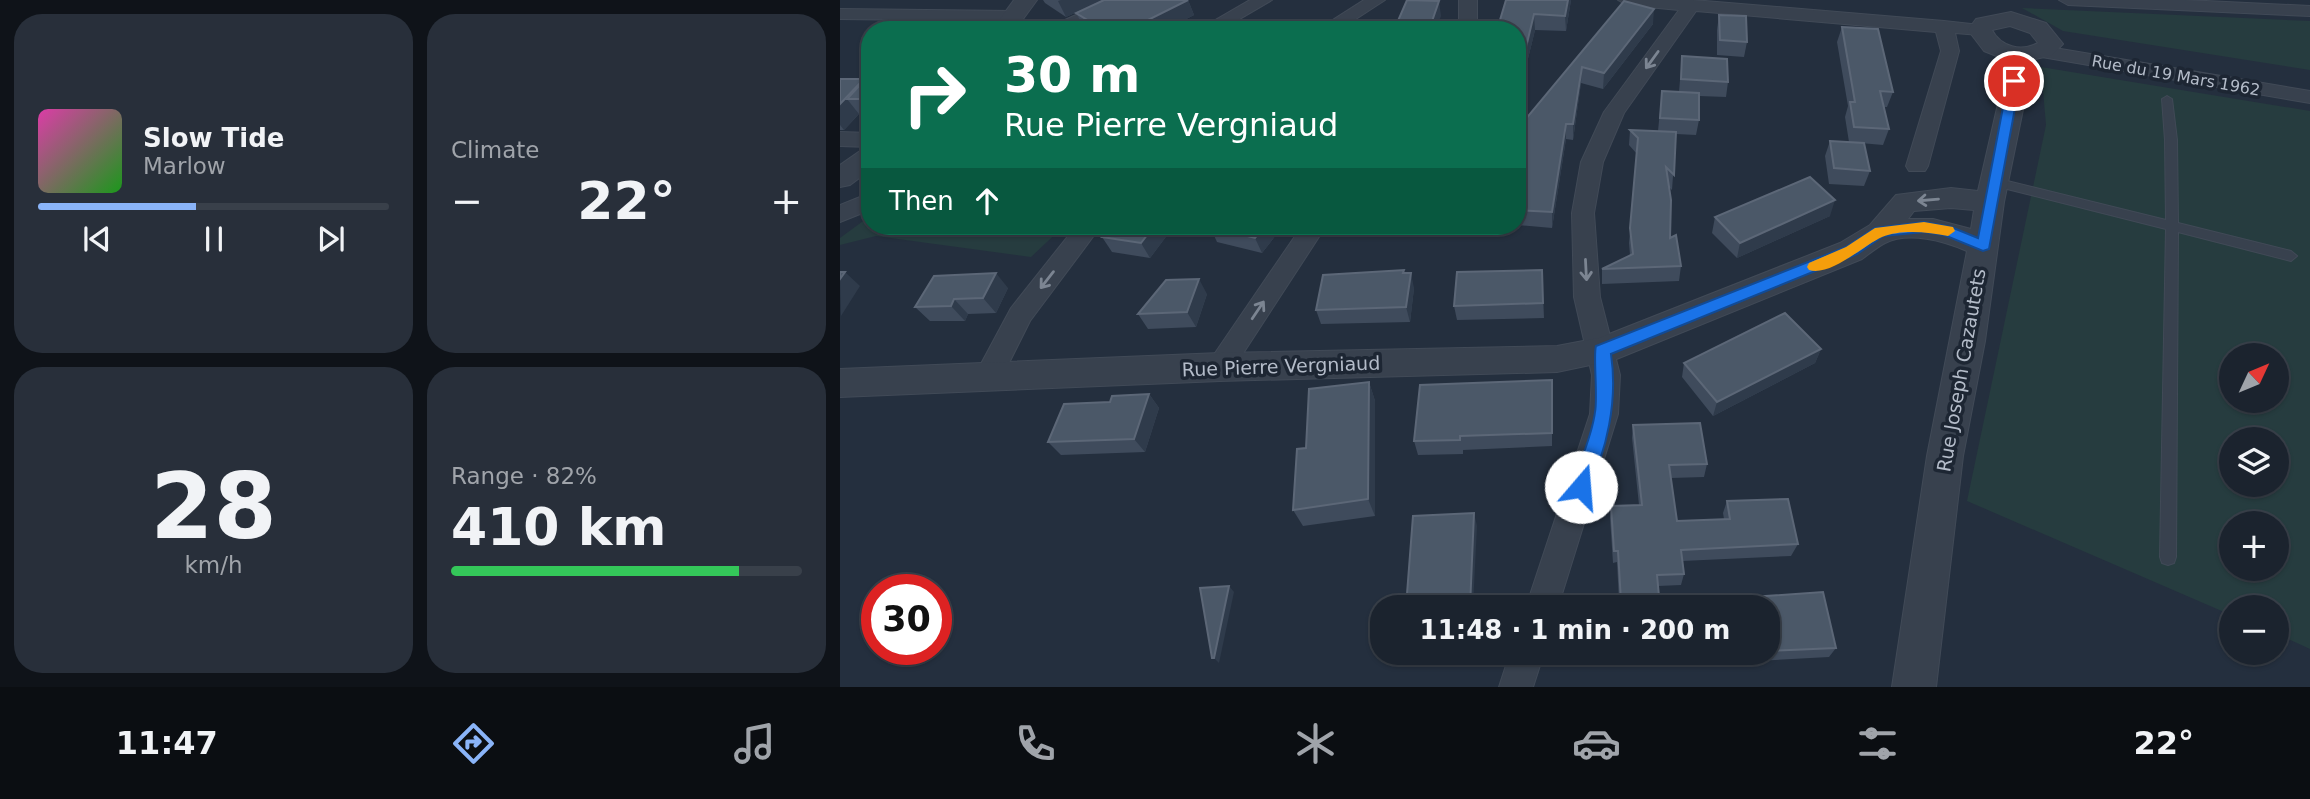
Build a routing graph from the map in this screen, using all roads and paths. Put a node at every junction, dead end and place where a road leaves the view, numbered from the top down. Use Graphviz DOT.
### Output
graph roads {
  1 [pos="1123,0"];
  2 [pos="1263,0"];
  3 [pos="1376,0"];
  4 [pos="1468,0"];
  5 [pos="1627,0"];
  6 [pos="2068,0"];
  7 [pos="2186,3"];
  8 [pos="1692,5"];
  9 [pos="2006,9"];
  10 [pos="2310,11"];
  11 [pos="840,14"];
  12 [pos="1014,15"];
  13 [pos="1077,21"];
  14 [pos="1224,21"];
  15 [pos="1341,21"];
  16 [pos="1468,21"];
  17 [pos="1944,26"];
  18 [pos="1980,30"];
  19 [pos="2035,47"];
  20 [pos="2310,79"];
  21 [pos="2310,97"];
  22 [pos="2167,99"];
  23 [pos="840,139"];
  24 [pos="861,140"];
  25 [pos="861,163"];
  26 [pos="1917,166"];
  27 [pos="840,178"];
  28 [pos="1993,192"];
  29 [pos="861,205"];
  30 [pos="840,214"];
  31 [pos="2172,225"];
  32 [pos="1880,232"];
  33 [pos="1082,235"];
  34 [pos="1308,235"];
  35 [pos="1983,246"];
  36 [pos="2291,256"];
  37 [pos="1602,351"];
  38 [pos="1220,367"];
  39 [pos="989,375"];
  40 [pos="840,383"];
  41 [pos="2168,557"];
  42 [pos="1546,595"];
  43 [pos="1523,665"];
  44 [pos="1516,687"];
  45 [pos="1914,687"];
  1 -- 13 [label="street"];
  2 -- 14 [label="street"];
  3 -- 15 [label="street"];
  4 -- 16 [label="street"];
  5 -- 8 [label="street"];
  6 -- 7 [label="street"];
  7 -- 10 [label="street"];
  8 -- 17 [label="street"];
  8 -- 37 [label="street, one-way"];
  9 -- 18 [label="street"];
  9 -- 19 [label="street"];
  11 -- 12 [label="street"];
  17 -- 18 [label="street"];
  17 -- 26 [label="street"];
  18 -- 19 [label="street"];
  19 -- 20 [label="street"];
  19 -- 21 [label="street, Rue du 19 Mars 1962"];
  19 -- 28 [label="street, Rue Joseph Cazautets"];
  22 -- 31 [label="lane"];
  23 -- 24 [label="street"];
  25 -- 27 [label="street"];
  28 -- 31 [label="lane"];
  28 -- 32 [label="street, one-way"];
  28 -- 35 [label="street, Rue Joseph Cazautets"];
  29 -- 30 [label="street"];
  31 -- 36 [label="lane"];
  31 -- 41 [label="lane"];
  32 -- 35 [label="street"];
  32 -- 37 [label="street, Rue Pierre Vergniaud"];
  33 -- 39 [label="street, one-way"];
  38 -- 34 [label="street, one-way"];
  35 -- 45 [label="street, Rue Joseph Cazautets"];
  37 -- 38 [label="street, Rue Pierre Vergniaud"];
  37 -- 42 [label="street"];
  38 -- 39 [label="street, Rue Pierre Vergniaud"];
  39 -- 40 [label="street, Rue Pierre Vergniaud"];
  43 -- 44 [label="street"];
}
